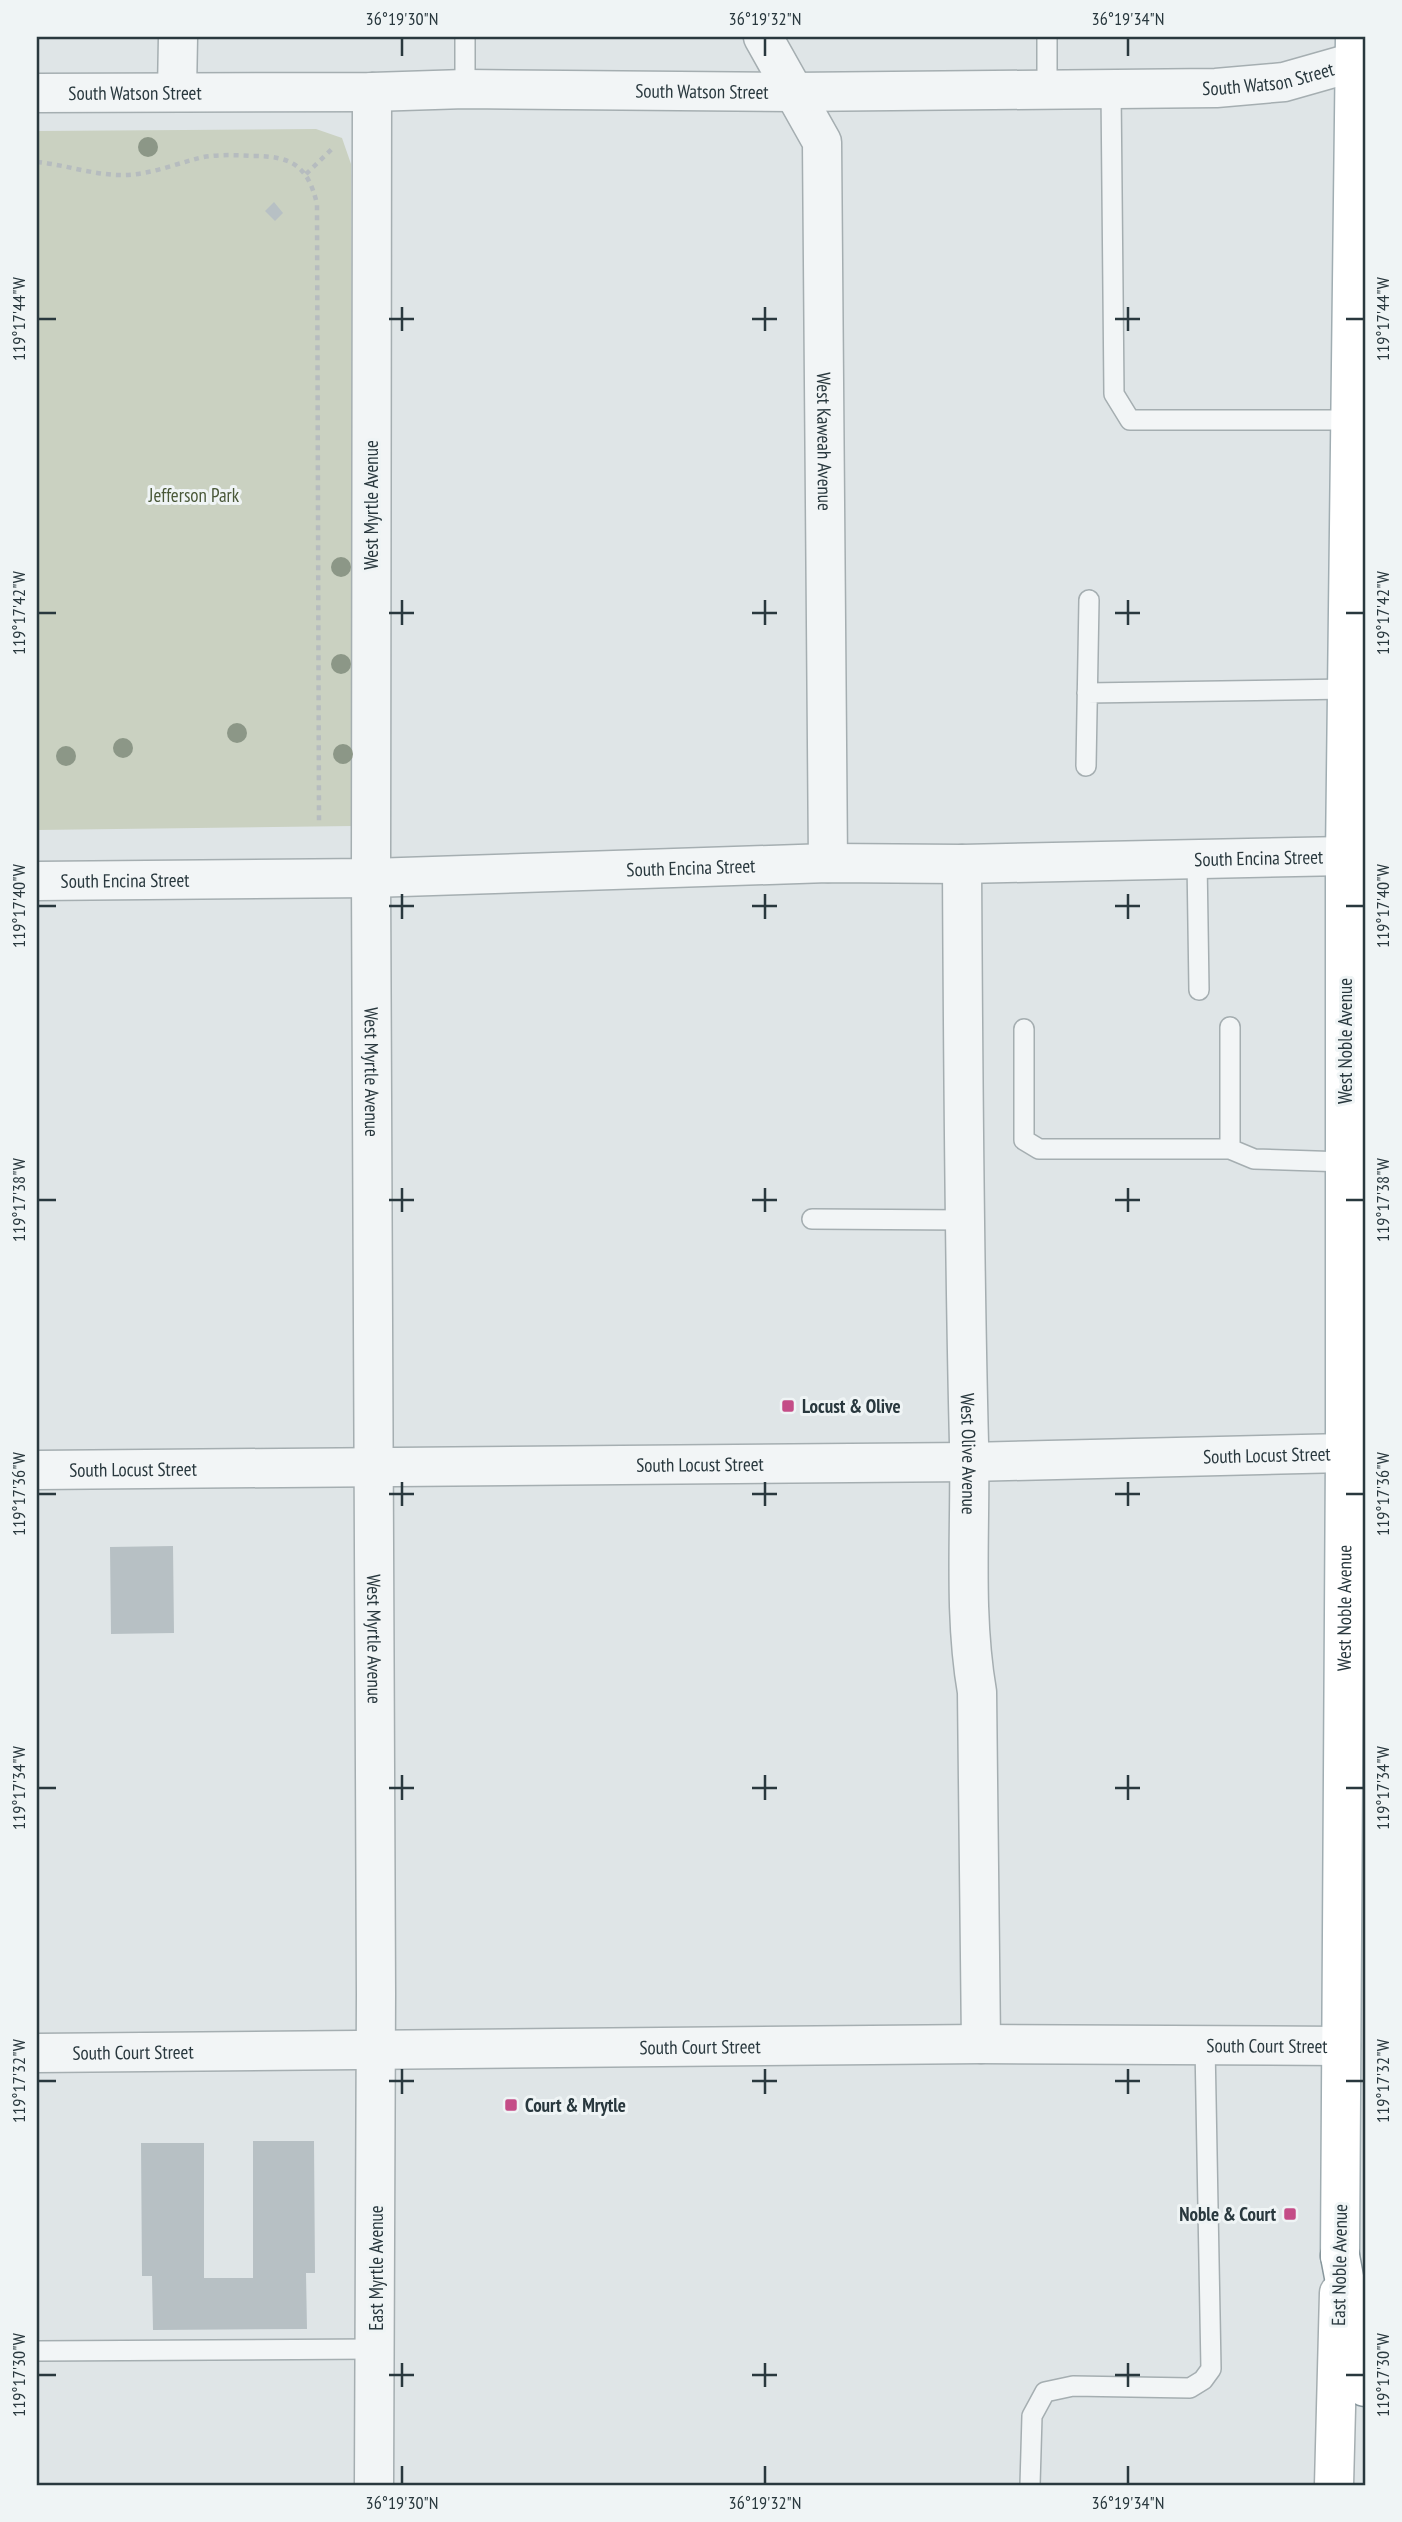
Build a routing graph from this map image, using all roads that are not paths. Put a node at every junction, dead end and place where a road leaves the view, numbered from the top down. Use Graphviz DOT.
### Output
graph roads {
  1 [pos="178,37"];
  2 [pos="466,37"];
  3 [pos="763,37"];
  4 [pos="1046,37"];
  5 [pos="1358,53"];
  6 [pos="465,89"];
  7 [pos="1046,89"];
  8 [pos="1111,89"];
  9 [pos="177,92"];
  10 [pos="372,92"];
  11 [pos="793,92"];
  12 [pos="37,93"];
  13 [pos="1359,217"];
  14 [pos="1350,420"];
  15 [pos="1089,600"];
  16 [pos="1347,689"];
  17 [pos="1087,693"];
  18 [pos="1086,766"];
  19 [pos="1345,856"];
  20 [pos="1197,860"];
  21 [pos="828,863"];
  22 [pos="962,864"];
  23 [pos="371,878"];
  24 [pos="37,881"];
  25 [pos="1199,990"];
  26 [pos="1230,1027"];
  27 [pos="1024,1029"];
  28 [pos="1230,1149"];
  29 [pos="1345,1162"];
  30 [pos="812,1219"];
  31 [pos="964,1220"];
  32 [pos="1355,1317"];
  33 [pos="1355,1453"];
  34 [pos="970,1462"];
  35 [pos="373,1467"];
  36 [pos="37,1470"];
  37 [pos="981,2043"];
  38 [pos="1205,2045"];
  39 [pos="1353,2046"];
  40 [pos="376,2051"];
  41 [pos="37,2053"];
  42 [pos="1340,2256"];
  43 [pos="376,2349"];
  44 [pos="37,2351"];
  45 [pos="1365,2387"];
  46 [pos="374,2485"];
  47 [pos="1030,2485"];
  48 [pos="1334,2485"];
  1 -- 9 [label="street"];
  2 -- 6 [label="lane"];
  3 -- 11 [label="street, West Kaweah Avenue"];
  4 -- 7 [label="lane"];
  5 -- 8 [label="street, South Watson Street"];
  5 -- 13 [label="main road, West Noble Avenue"];
  6 -- 10 [label="street, South Watson Street"];
  6 -- 11 [label="street, South Watson Street"];
  7 -- 8 [label="street, South Watson Street"];
  7 -- 11 [label="street, South Watson Street"];
  8 -- 14 [label="lane"];
  9 -- 10 [label="street, South Watson Street"];
  9 -- 12 [label="street, South Watson Street"];
  10 -- 23 [label="street, West Myrtle Avenue"];
  11 -- 21 [label="street, West Kaweah Avenue"];
  13 -- 14 [label="main road, West Noble Avenue"];
  14 -- 16 [label="main road, West Noble Avenue"];
  15 -- 17 [label="lane"];
  16 -- 17 [label="lane"];
  16 -- 19 [label="main road, West Noble Avenue"];
  17 -- 18 [label="lane"];
  19 -- 20 [label="street, South Encina Street"];
  19 -- 29 [label="main road, West Noble Avenue"];
  20 -- 22 [label="street, South Encina Street"];
  20 -- 25 [label="lane"];
  21 -- 22 [label="street, South Encina Street"];
  21 -- 23 [label="street, South Encina Street"];
  22 -- 31 [label="street, West Olive Avenue"];
  23 -- 24 [label="street, South Encina Street"];
  23 -- 35 [label="street, West Myrtle Avenue"];
  26 -- 28 [label="lane"];
  27 -- 28 [label="lane"];
  28 -- 29 [label="lane"];
  29 -- 32 [label="main road, West Noble Avenue"];
  30 -- 31 [label="lane"];
  31 -- 34 [label="street, West Olive Avenue"];
  32 -- 33 [label="main road, West Noble Avenue"];
  33 -- 34 [label="street, South Locust Street"];
  33 -- 39 [label="main road, West Noble Avenue"];
  34 -- 35 [label="street, South Locust Street"];
  34 -- 37 [label="street, West Olive Avenue"];
  35 -- 36 [label="street, South Locust Street"];
  35 -- 40 [label="street, West Myrtle Avenue"];
  37 -- 38 [label="street, South Court Street"];
  37 -- 40 [label="street, South Court Street"];
  38 -- 39 [label="street, South Court Street"];
  38 -- 47 [label="lane"];
  39 -- 42 [label="main road, East Noble Avenue"];
  40 -- 41 [label="street, South Court Street"];
  40 -- 43 [label="street, East Myrtle Avenue"];
  42 -- 45 [label="main road"];
  42 -- 48 [label="main road, East Noble Avenue"];
  43 -- 44 [label="lane"];
  43 -- 46 [label="street, East Myrtle Avenue"];
}
